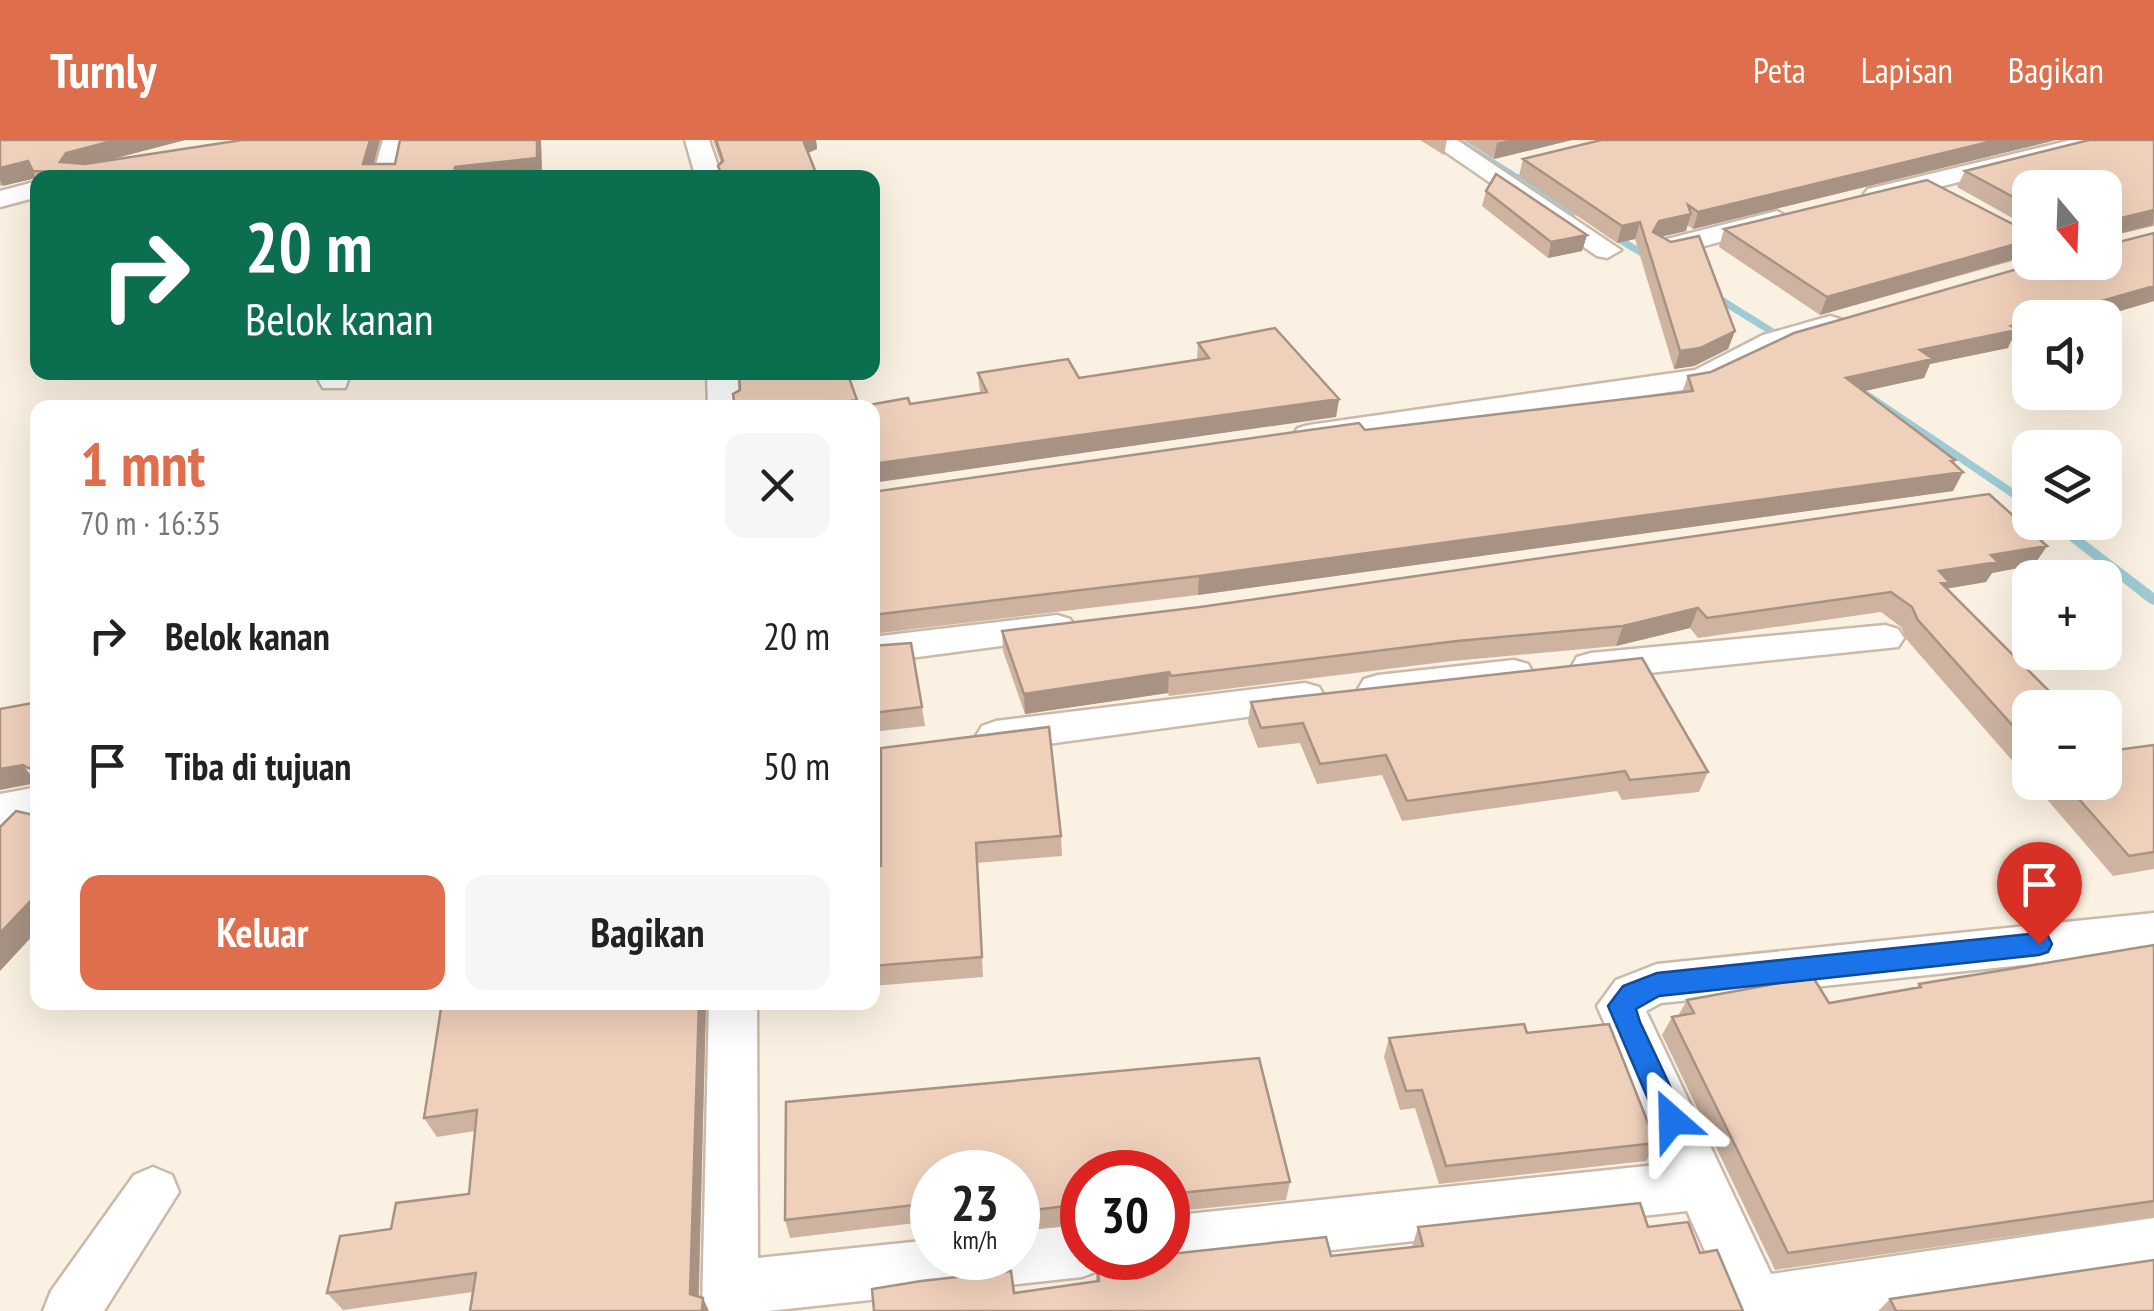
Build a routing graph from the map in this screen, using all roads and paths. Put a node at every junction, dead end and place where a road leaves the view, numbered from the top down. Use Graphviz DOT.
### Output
graph roads {
  1 [pos="395,140"];
  2 [pos="697,140"];
  3 [pos="1440,140"];
  4 [pos="2102,140"];
  5 [pos="388,170"];
  6 [pos="706,170"];
  7 [pos="1922,183"];
  8 [pos="30,192"];
  9 [pos="0,199"];
  10 [pos="1953,200"];
  11 [pos="1848,202"];
  12 [pos="1812,211"];
  13 [pos="1665,248"];
  14 [pos="1607,250"];
  15 [pos="1849,319"];
  16 [pos="1280,439"];
  17 [pos="1083,625"];
  18 [pos="1885,638"];
  19 [pos="880,649"];
  20 [pos="969,739"];
  21 [pos="2154,932"];
  22 [pos="733,1010"];
  23 [pos="1702,1185"];
  24 [pos="154,1192"];
  25 [pos="1190,1240"];
  26 [pos="2154,1244"];
  27 [pos="1060,1254"];
  28 [pos="730,1300"];
  29 [pos="1758,1307"];
  30 [pos="71,1311"];
  1 -- 5 [label="street"];
  2 -- 6 [label="street"];
  3 -- 14 [label="street"];
  4 -- 7 [label="street"];
  7 -- 10 [label="street"];
  7 -- 11 [label="street"];
  8 -- 9 [label="street"];
  12 -- 13 [label="street"];
  15 -- 16 [label="street"];
  17 -- 19 [label="street"];
  18 -- 20 [label="street"];
  21 -- 23 [label="street"];
  22 -- 28 [label="street"];
  23 -- 25 [label="street"];
  23 -- 29 [label="street"];
  24 -- 30 [label="street"];
  26 -- 29 [label="street"];
  27 -- 28 [label="street"];
}
